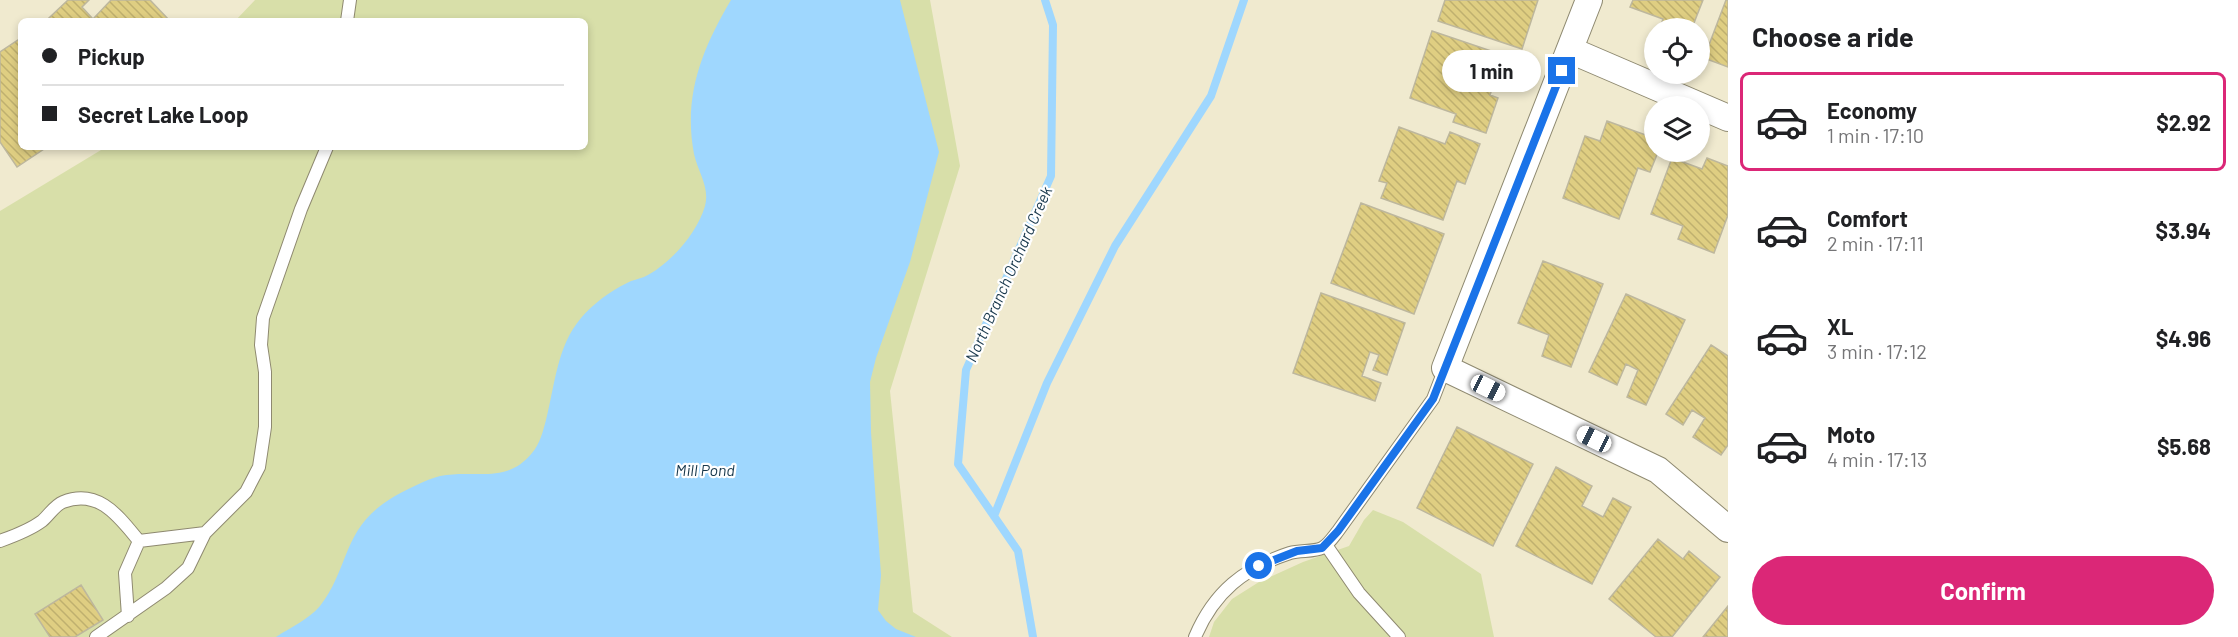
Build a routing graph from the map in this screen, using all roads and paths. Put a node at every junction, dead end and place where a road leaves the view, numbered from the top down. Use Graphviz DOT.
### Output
graph roads {
  1 [pos="350,0"];
  2 [pos="1588,0"];
  3 [pos="347,18"];
  4 [pos="1570,50"];
  5 [pos="1728,118"];
  6 [pos="326,150"];
  7 [pos="1445,368"];
  8 [pos="1728,529"];
  9 [pos="206,533"];
  10 [pos="0,541"];
  11 [pos="139,541"];
  12 [pos="1326,545"];
  13 [pos="128,616"];
  14 [pos="96,637"];
  15 [pos="1195,637"];
  16 [pos="1399,637"];
  1 -- 3 [label="lane"];
  2 -- 4 [label="street"];
  4 -- 5 [label="street"];
  4 -- 7 [label="street"];
  6 -- 9 [label="lane"];
  7 -- 8 [label="street"];
  7 -- 12 [label="lane"];
  9 -- 11 [label="lane"];
  9 -- 13 [label="lane"];
  10 -- 11 [label="lane"];
  11 -- 13 [label="lane"];
  12 -- 15 [label="lane"];
  12 -- 16 [label="lane"];
  13 -- 14 [label="lane"];
}
